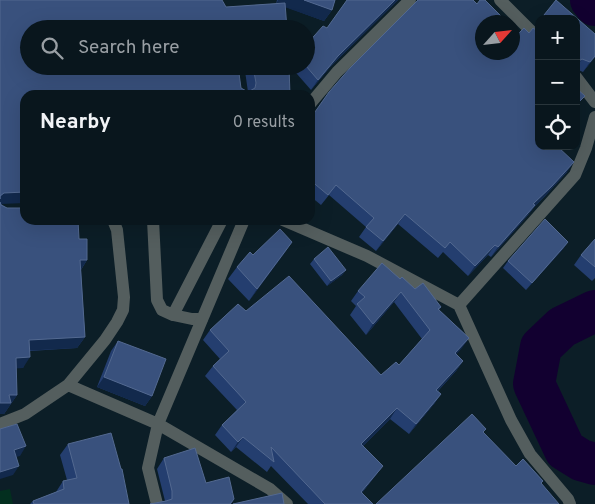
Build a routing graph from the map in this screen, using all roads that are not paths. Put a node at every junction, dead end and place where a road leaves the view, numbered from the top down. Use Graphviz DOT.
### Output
graph roads {
  1 [pos="410,0"];
  2 [pos="500,0"];
  3 [pos="535,35"];
  4 [pos="580,82"];
  5 [pos="315,98"];
  6 [pos="595,102"];
  7 [pos="595,117"];
  8 [pos="114,225"];
  9 [pos="153,225"];
  10 [pos="219,225"];
  11 [pos="242,225"];
  12 [pos="295,225"];
  13 [pos="459,305"];
  14 [pos="173,315"];
  15 [pos="202,319"];
  16 [pos="68,385"];
  17 [pos="0,424"];
  18 [pos="158,424"];
  19 [pos="157,504"];
  20 [pos="288,504"];
  21 [pos="570,504"];
  1 -- 5 [label="street"];
  2 -- 3 [label="street"];
  4 -- 6 [label="street"];
  7 -- 13 [label="street"];
  8 -- 16 [label="street"];
  9 -- 14 [label="street"];
  10 -- 14 [label="street"];
  11 -- 15 [label="street"];
  12 -- 13 [label="street"];
  13 -- 21 [label="street"];
  14 -- 15 [label="street"];
  15 -- 18 [label="street"];
  16 -- 17 [label="street"];
  16 -- 18 [label="street"];
  18 -- 19 [label="street"];
  18 -- 20 [label="street"];
}
